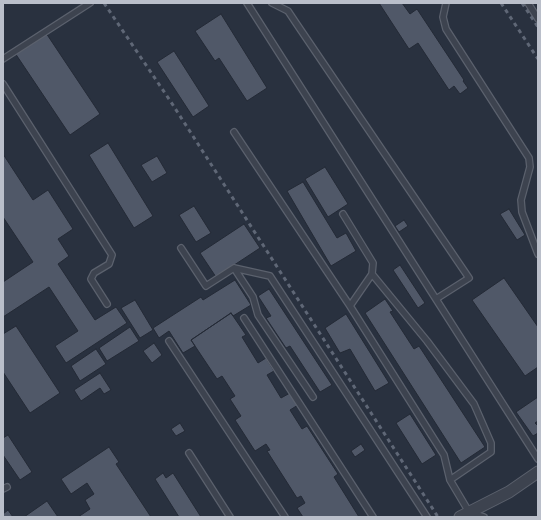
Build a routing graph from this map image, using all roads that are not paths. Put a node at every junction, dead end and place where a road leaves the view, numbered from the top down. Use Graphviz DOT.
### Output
graph roads {
  1 [pos="90,3"];
  2 [pos="247,3"];
  3 [pos="272,3"];
  4 [pos="446,3"];
  5 [pos="528,3"];
  6 [pos="538,19"];
  7 [pos="3,59"];
  8 [pos="3,84"];
  9 [pos="234,132"];
  10 [pos="343,214"];
  11 [pos="181,248"];
  12 [pos="538,254"];
  13 [pos="234,268"];
  14 [pos="372,274"];
  15 [pos="436,299"];
  16 [pos="106,304"];
  17 [pos="350,306"];
  18 [pos="244,318"];
  19 [pos="169,341"];
  20 [pos="313,397"];
  21 [pos="189,453"];
  22 [pos="538,459"];
  23 [pos="538,472"];
  24 [pos="450,480"];
  25 [pos="465,515"];
  26 [pos="230,517"];
  27 [pos="285,517"];
  28 [pos="374,517"];
  29 [pos="427,517"];
  30 [pos="484,517"];
  1 -- 7 [label="lane"];
  2 -- 15 [label="lane"];
  3 -- 15 [label="lane"];
  4 -- 12 [label="lane"];
  5 -- 6 [label="lane"];
  8 -- 16 [label="lane"];
  9 -- 17 [label="lane"];
  10 -- 14 [label="lane"];
  11 -- 13 [label="lane"];
  13 -- 20 [label="lane"];
  13 -- 29 [label="lane"];
  14 -- 17 [label="lane"];
  14 -- 24 [label="lane"];
  15 -- 22 [label="lane"];
  17 -- 24 [label="lane"];
  18 -- 28 [label="lane"];
  19 -- 27 [label="lane"];
  21 -- 26 [label="lane"];
  23 -- 25 [label="street"];
  24 -- 25 [label="lane"];
  25 -- 30 [label="lane"];
}
